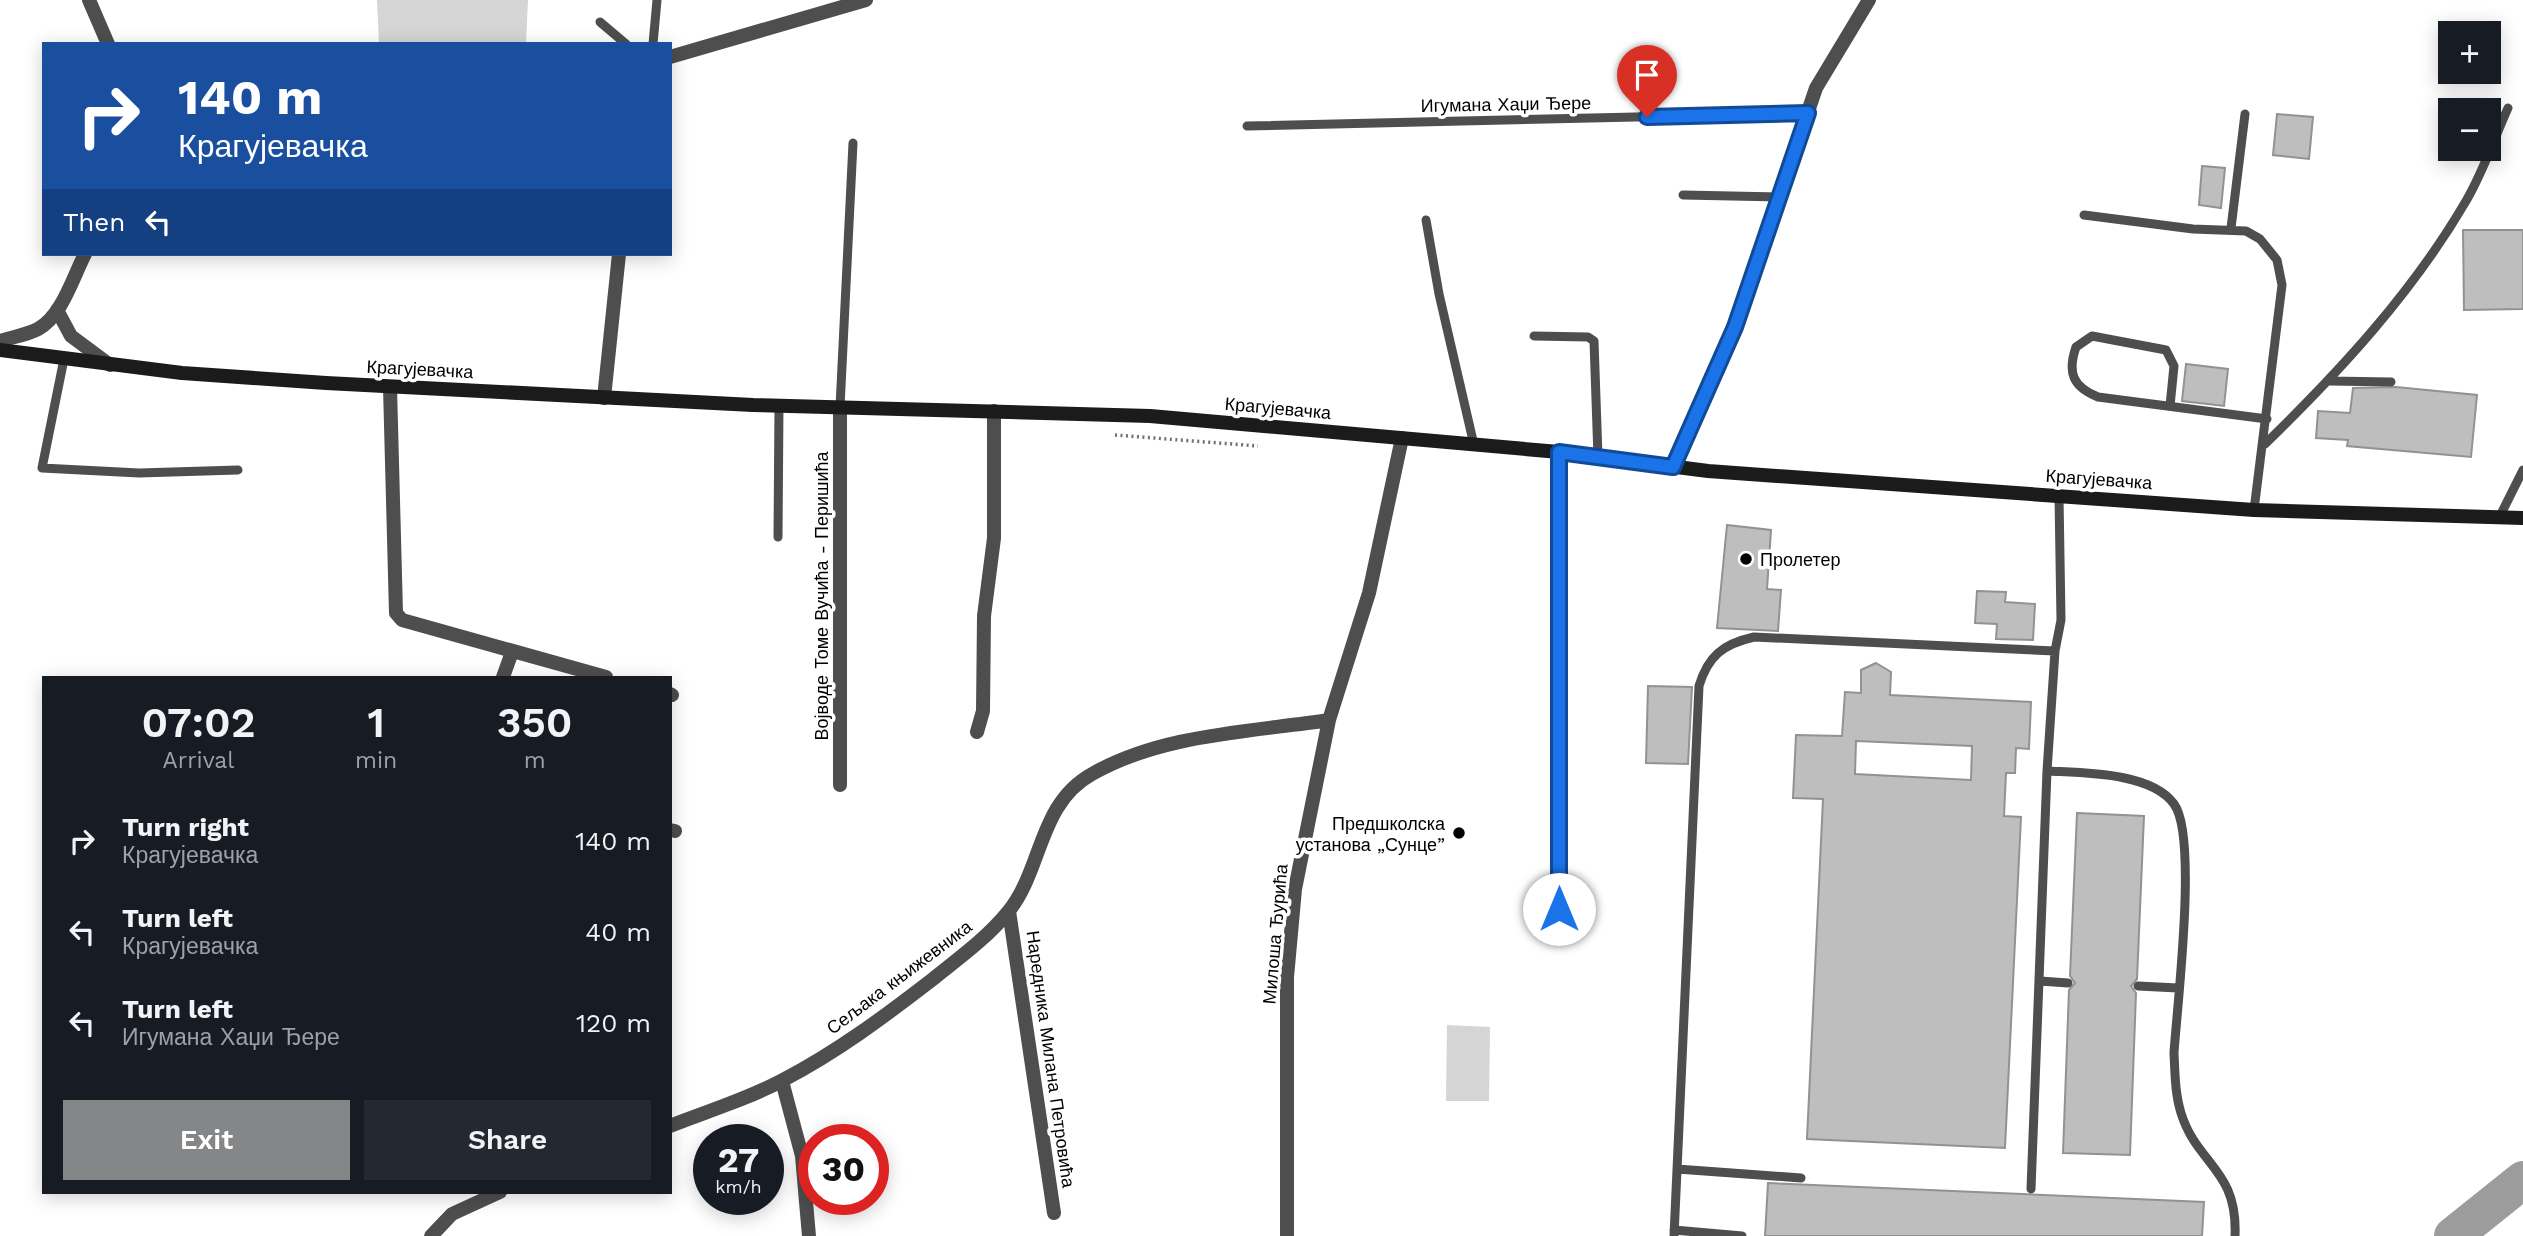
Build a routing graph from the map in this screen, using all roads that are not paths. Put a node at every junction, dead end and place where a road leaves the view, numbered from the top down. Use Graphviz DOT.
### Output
graph roads {
  1 [pos="89,0"];
  2 [pos="657,0"];
  3 [pos="866,0"];
  4 [pos="1869,0"];
  5 [pos="600,22"];
  6 [pos="107,42"];
  7 [pos="624,42"];
  8 [pos="653,42"];
  9 [pos="672,56"];
  10 [pos="2508,108"];
  11 [pos="1808,113"];
  12 [pos="2245,114"];
  13 [pos="1247,126"];
  14 [pos="853,143"];
  15 [pos="1683,195"];
  16 [pos="1780,197"];
  17 [pos="2084,215"];
  18 [pos="1426,220"];
  19 [pos="2231,228"];
  20 [pos="84,256"];
  21 [pos="619,256"];
  22 [pos="57,310"];
  23 [pos="1534,336"];
  24 [pos="0,341"];
  25 [pos="0,350"];
  26 [pos="64,359"];
  27 [pos="111,366"];
  28 [pos="2330,381"];
  29 [pos="2390,382"];
  30 [pos="390,387"];
  31 [pos="604,398"];
  32 [pos="779,405"];
  33 [pos="2170,406"];
  34 [pos="840,407"];
  35 [pos="994,411"];
  36 [pos="2267,419"];
  37 [pos="1402,438"];
  38 [pos="2264,444"];
  39 [pos="1474,445"];
  40 [pos="1559,452"];
  41 [pos="1598,457"];
  42 [pos="1673,467"];
  43 [pos="238,470"];
  44 [pos="2523,470"];
  45 [pos="2059,496"];
  46 [pos="2254,510"];
  47 [pos="2499,518"];
  48 [pos="2523,518"];
  49 [pos="778,537"];
  50 [pos="2055,651"];
  51 [pos="512,652"];
  52 [pos="503,676"];
  53 [pos="602,676"];
  54 [pos="1329,720"];
  55 [pos="977,732"];
  56 [pos="2047,771"];
  57 [pos="840,785"];
  58 [pos="1559,909"];
  59 [pos="1009,911"];
  60 [pos="2040,981"];
  61 [pos="2068,983"];
  62 [pos="2138,986"];
  63 [pos="2178,988"];
  64 [pos="782,1081"];
  65 [pos="672,1125"];
  66 [pos="1677,1169"];
  67 [pos="1801,1178"];
  68 [pos="2031,1189"];
  69 [pos="496,1194"];
  70 [pos="1054,1213"];
  71 [pos="1674,1233"];
  72 [pos="432,1236"];
  73 [pos="809,1236"];
  74 [pos="1287,1236"];
  75 [pos="1742,1236"];
  76 [pos="2235,1236"];
  1 -- 6 [label="street"];
  2 -- 8 [label="lane"];
  3 -- 9 [label="street"];
  4 -- 11 [label="street"];
  5 -- 7 [label="lane"];
  10 -- 28 [label="lane"];
  11 -- 13 [label="lane, Игумана Хаџи Ђере"];
  11 -- 16 [label="street"];
  12 -- 19 [label="lane"];
  14 -- 34 [label="lane"];
  15 -- 16 [label="lane"];
  16 -- 42 [label="street"];
  17 -- 19 [label="lane"];
  18 -- 39 [label="lane"];
  19 -- 36 [label="lane"];
  20 -- 22 [label="street"];
  21 -- 31 [label="street"];
  22 -- 24 [label="street"];
  22 -- 27 [label="street"];
  23 -- 41 [label="lane"];
  25 -- 26 [label="main road, Крагујевачка"];
  26 -- 27 [label="main road, Крагујевачка"];
  26 -- 43 [label="lane"];
  27 -- 30 [label="main road, Крагујевачка"];
  28 -- 29 [label="lane"];
  28 -- 38 [label="lane"];
  30 -- 31 [label="main road, Крагујевачка"];
  30 -- 51 [label="street"];
  31 -- 32 [label="main road, Крагујевачка"];
  32 -- 34 [label="main road, Крагујевачка"];
  32 -- 49 [label="lane"];
  33 -- 33 [label="lane"];
  33 -- 36 [label="lane"];
  34 -- 35 [label="main road, Крагујевачка"];
  34 -- 57 [label="street, Војводе Томе Вучића - Перишића"];
  35 -- 37 [label="main road, Крагујевачка"];
  35 -- 55 [label="street"];
  36 -- 38 [label="lane"];
  37 -- 39 [label="main road, Крагујевачка"];
  37 -- 54 [label="street, Милоша Ђурића"];
  38 -- 46 [label="lane"];
  39 -- 40 [label="main road, Крагујевачка"];
  40 -- 41 [label="main road, Крагујевачка"];
  40 -- 58 [label="street"];
  41 -- 42 [label="main road, Крагујевачка"];
  42 -- 45 [label="main road, Крагујевачка"];
  44 -- 47 [label="lane"];
  45 -- 46 [label="main road, Крагујевачка"];
  45 -- 50 [label="lane"];
  46 -- 47 [label="main road, Крагујевачка"];
  47 -- 48 [label="main road, Крагујевачка"];
  50 -- 56 [label="lane"];
  50 -- 66 [label="lane"];
  51 -- 52 [label="street"];
  51 -- 53 [label="street"];
  54 -- 59 [label="street, Сељака књижевника"];
  54 -- 74 [label="street, Милоша Ђурића"];
  56 -- 60 [label="lane"];
  56 -- 63 [label="lane"];
  59 -- 64 [label="street, Сељака књижевника"];
  59 -- 70 [label="street, Наредника Милана Петровића"];
  60 -- 61 [label="lane"];
  60 -- 68 [label="lane"];
  62 -- 63 [label="lane"];
  63 -- 76 [label="lane"];
  64 -- 65 [label="street, Сељака књижевника"];
  64 -- 73 [label="street"];
  66 -- 67 [label="lane"];
  66 -- 71 [label="lane"];
  69 -- 72 [label="street"];
  71 -- 75 [label="lane"];
}
